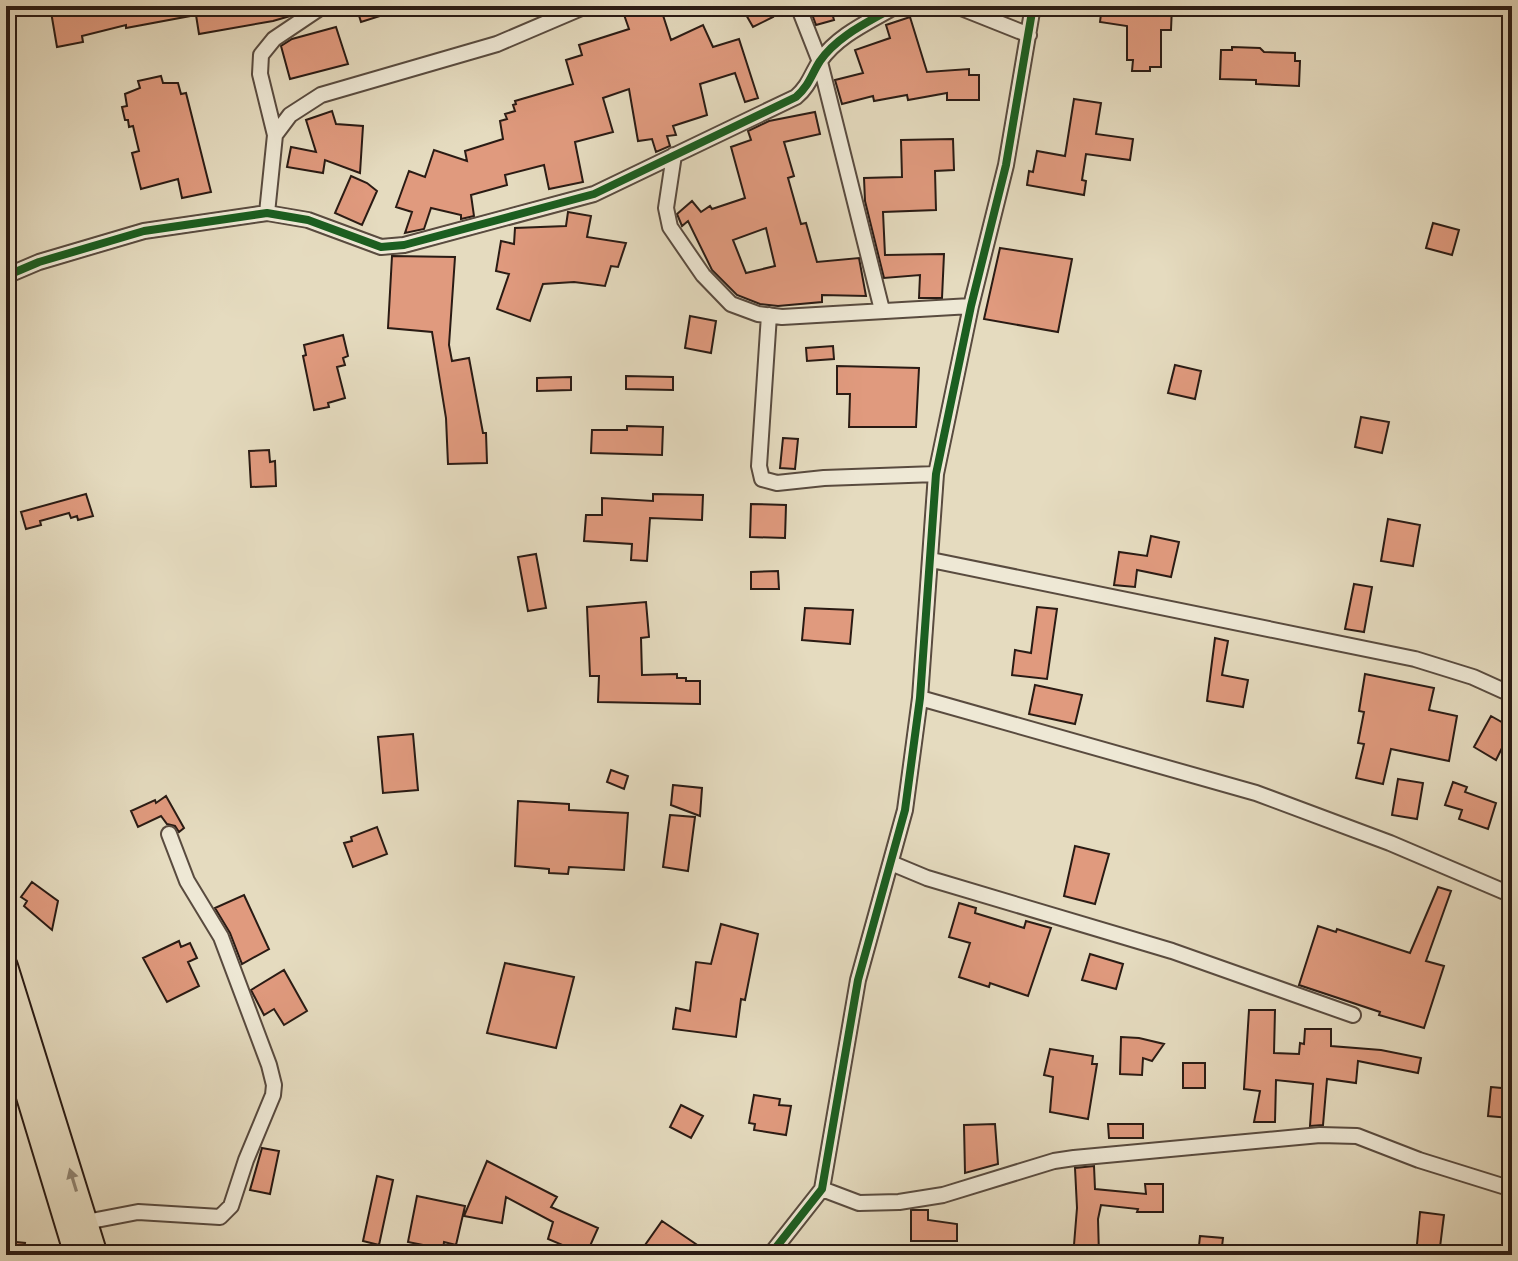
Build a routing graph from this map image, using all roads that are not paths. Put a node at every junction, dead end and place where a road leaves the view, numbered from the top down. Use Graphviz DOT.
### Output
graph roads {
  1 [pos="323,6"];
  2 [pos="586,6"];
  3 [pos="798,6"];
  4 [pos="896,6"];
  5 [pos="956,6"];
  6 [pos="1033,6"];
  7 [pos="1029,35"];
  8 [pos="820,62"];
  9 [pos="275,135"];
  10 [pos="674,155"];
  11 [pos="267,213"];
  12 [pos="6,276"];
  13 [pos="971,306"];
  14 [pos="882,310"];
  15 [pos="769,315"];
  16 [pos="936,474"];
  17 [pos="931,560"];
  18 [pos="1504,691"];
  19 [pos="920,698"];
  20 [pos="169,834"];
  21 [pos="891,863"];
  22 [pos="1512,895"];
  23 [pos="6,966"];
  24 [pos="1353,1015"];
  25 [pos="6,1024"];
  26 [pos="822,1189"];
  27 [pos="1512,1189"];
  28 [pos="86,1222"];
  29 [pos="76,1255"];
  30 [pos="96,1255"];
  31 [pos="770,1255"];
  1 -- 9 [label="street"];
  2 -- 9 [label="street"];
  3 -- 8 [label="street"];
  4 -- 8 [label="street"];
  5 -- 7 [label="street"];
  6 -- 7 [label="street"];
  7 -- 13 [label="street"];
  8 -- 10 [label="street"];
  8 -- 14 [label="street"];
  9 -- 11 [label="street"];
  10 -- 11 [label="street"];
  10 -- 15 [label="street"];
  11 -- 12 [label="street"];
  13 -- 14 [label="street"];
  13 -- 16 [label="street"];
  14 -- 15 [label="street"];
  15 -- 16 [label="street"];
  16 -- 17 [label="street"];
  17 -- 18 [label="street"];
  17 -- 19 [label="street"];
  19 -- 21 [label="street"];
  19 -- 22 [label="street"];
  20 -- 28 [label="street"];
  21 -- 24 [label="street"];
  21 -- 26 [label="street"];
  28 -- 23 [label="main road, one-way"];
  25 -- 29 [label="main road"];
  26 -- 27 [label="street"];
  26 -- 31 [label="street"];
  28 -- 30 [label="main road"];
}
